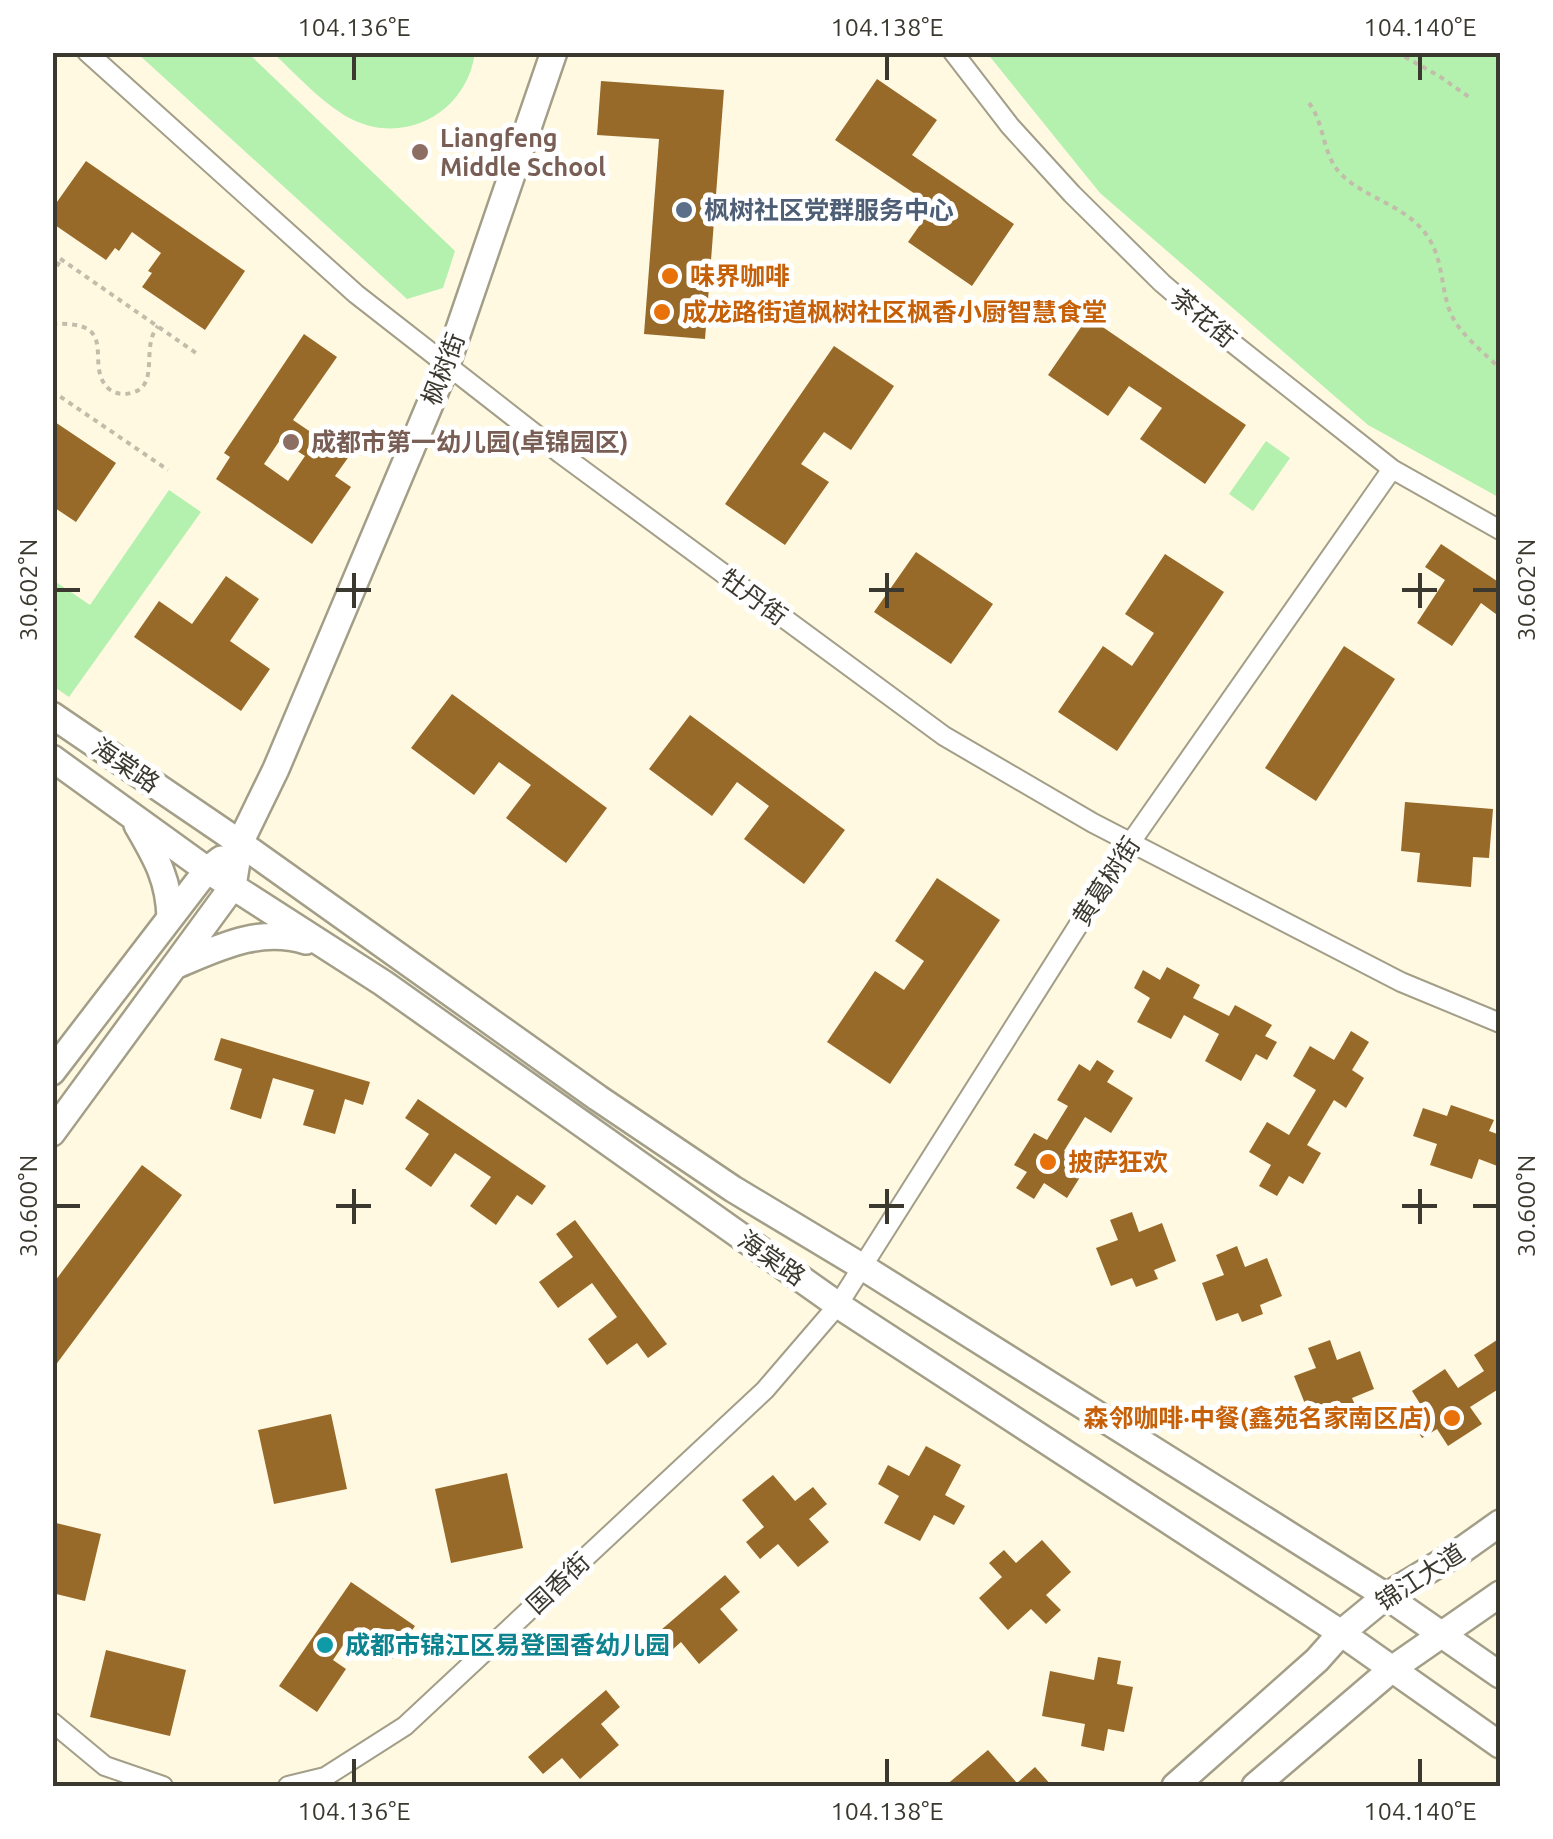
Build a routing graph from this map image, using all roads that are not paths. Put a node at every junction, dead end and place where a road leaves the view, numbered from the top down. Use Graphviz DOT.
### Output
graph roads {
  1 [pos="87,52"];
  2 [pos="554,52"];
  3 [pos="954,52"];
  4 [pos="447,364"];
  5 [pos="1392,469"];
  6 [pos="1500,530"];
  7 [pos="52,715"];
  8 [pos="52,758"];
  9 [pos="132,816"];
  10 [pos="1130,842"];
  11 [pos="240,843"];
  12 [pos="207,870"];
  13 [pos="234,886"];
  14 [pos="170,918"];
  15 [pos="335,952"];
  16 [pos="177,966"];
  17 [pos="1500,1022"];
  18 [pos="52,1072"];
  19 [pos="52,1133"];
  20 [pos="861,1266"];
  21 [pos="838,1305"];
  22 [pos="1500,1524"];
  23 [pos="1500,1594"];
  24 [pos="1386,1596"];
  25 [pos="1341,1633"];
  26 [pos="1443,1635"];
  27 [pos="1392,1669"];
  28 [pos="1500,1675"];
  29 [pos="52,1722"];
  30 [pos="1500,1744"];
  31 [pos="163,1786"];
  32 [pos="288,1786"];
  33 [pos="1175,1786"];
  34 [pos="1255,1786"];
  1 -- 4 [label="street, 牡丹街"];
  2 -- 4 [label="main road, 枫树街"];
  3 -- 5 [label="street, 茶花街"];
  4 -- 10 [label="street, 牡丹街"];
  4 -- 11 [label="main road, 枫树街"];
  5 -- 6 [label="street, 茶花街"];
  5 -- 10 [label="street, 黄葛树街"];
  7 -- 11 [label="main road, 海棠路"];
  8 -- 9 [label="main road, 海棠路"];
  9 -- 12 [label="main road, 海棠路"];
  9 -- 14 [label="main road"];
  10 -- 17 [label="street, 牡丹街"];
  10 -- 20 [label="street, 黄葛树街"];
  11 -- 12 [label="main road, 枫树街"];
  11 -- 13 [label="main road, 枫树街"];
  11 -- 20 [label="main road, 海棠路"];
  12 -- 13 [label="main road, 海棠路"];
  12 -- 14 [label="main road, 枫树街"];
  13 -- 15 [label="main road, 海棠路"];
  13 -- 16 [label="main road, 枫树街"];
  14 -- 18 [label="main road, 枫树街"];
  15 -- 16 [label="main road"];
  15 -- 21 [label="main road, 海棠路"];
  16 -- 19 [label="main road, 枫树街"];
  20 -- 21 [label="street, 黄葛树街"];
  20 -- 24 [label="main road, 海棠路"];
  21 -- 25 [label="main road, 海棠路"];
  21 -- 32 [label="street, 国香街"];
  22 -- 24 [label="main road, 锦江大道"];
  23 -- 26 [label="main road"];
  24 -- 25 [label="main road, 锦江大道"];
  24 -- 26 [label="main road, 海棠路"];
  25 -- 27 [label="main road, 海棠路"];
  25 -- 33 [label="main road, 锦江大道"];
  26 -- 27 [label="main road"];
  26 -- 28 [label="main road, 海棠路"];
  27 -- 30 [label="main road, 海棠路"];
  27 -- 34 [label="main road"];
  29 -- 31 [label="street"];
}
